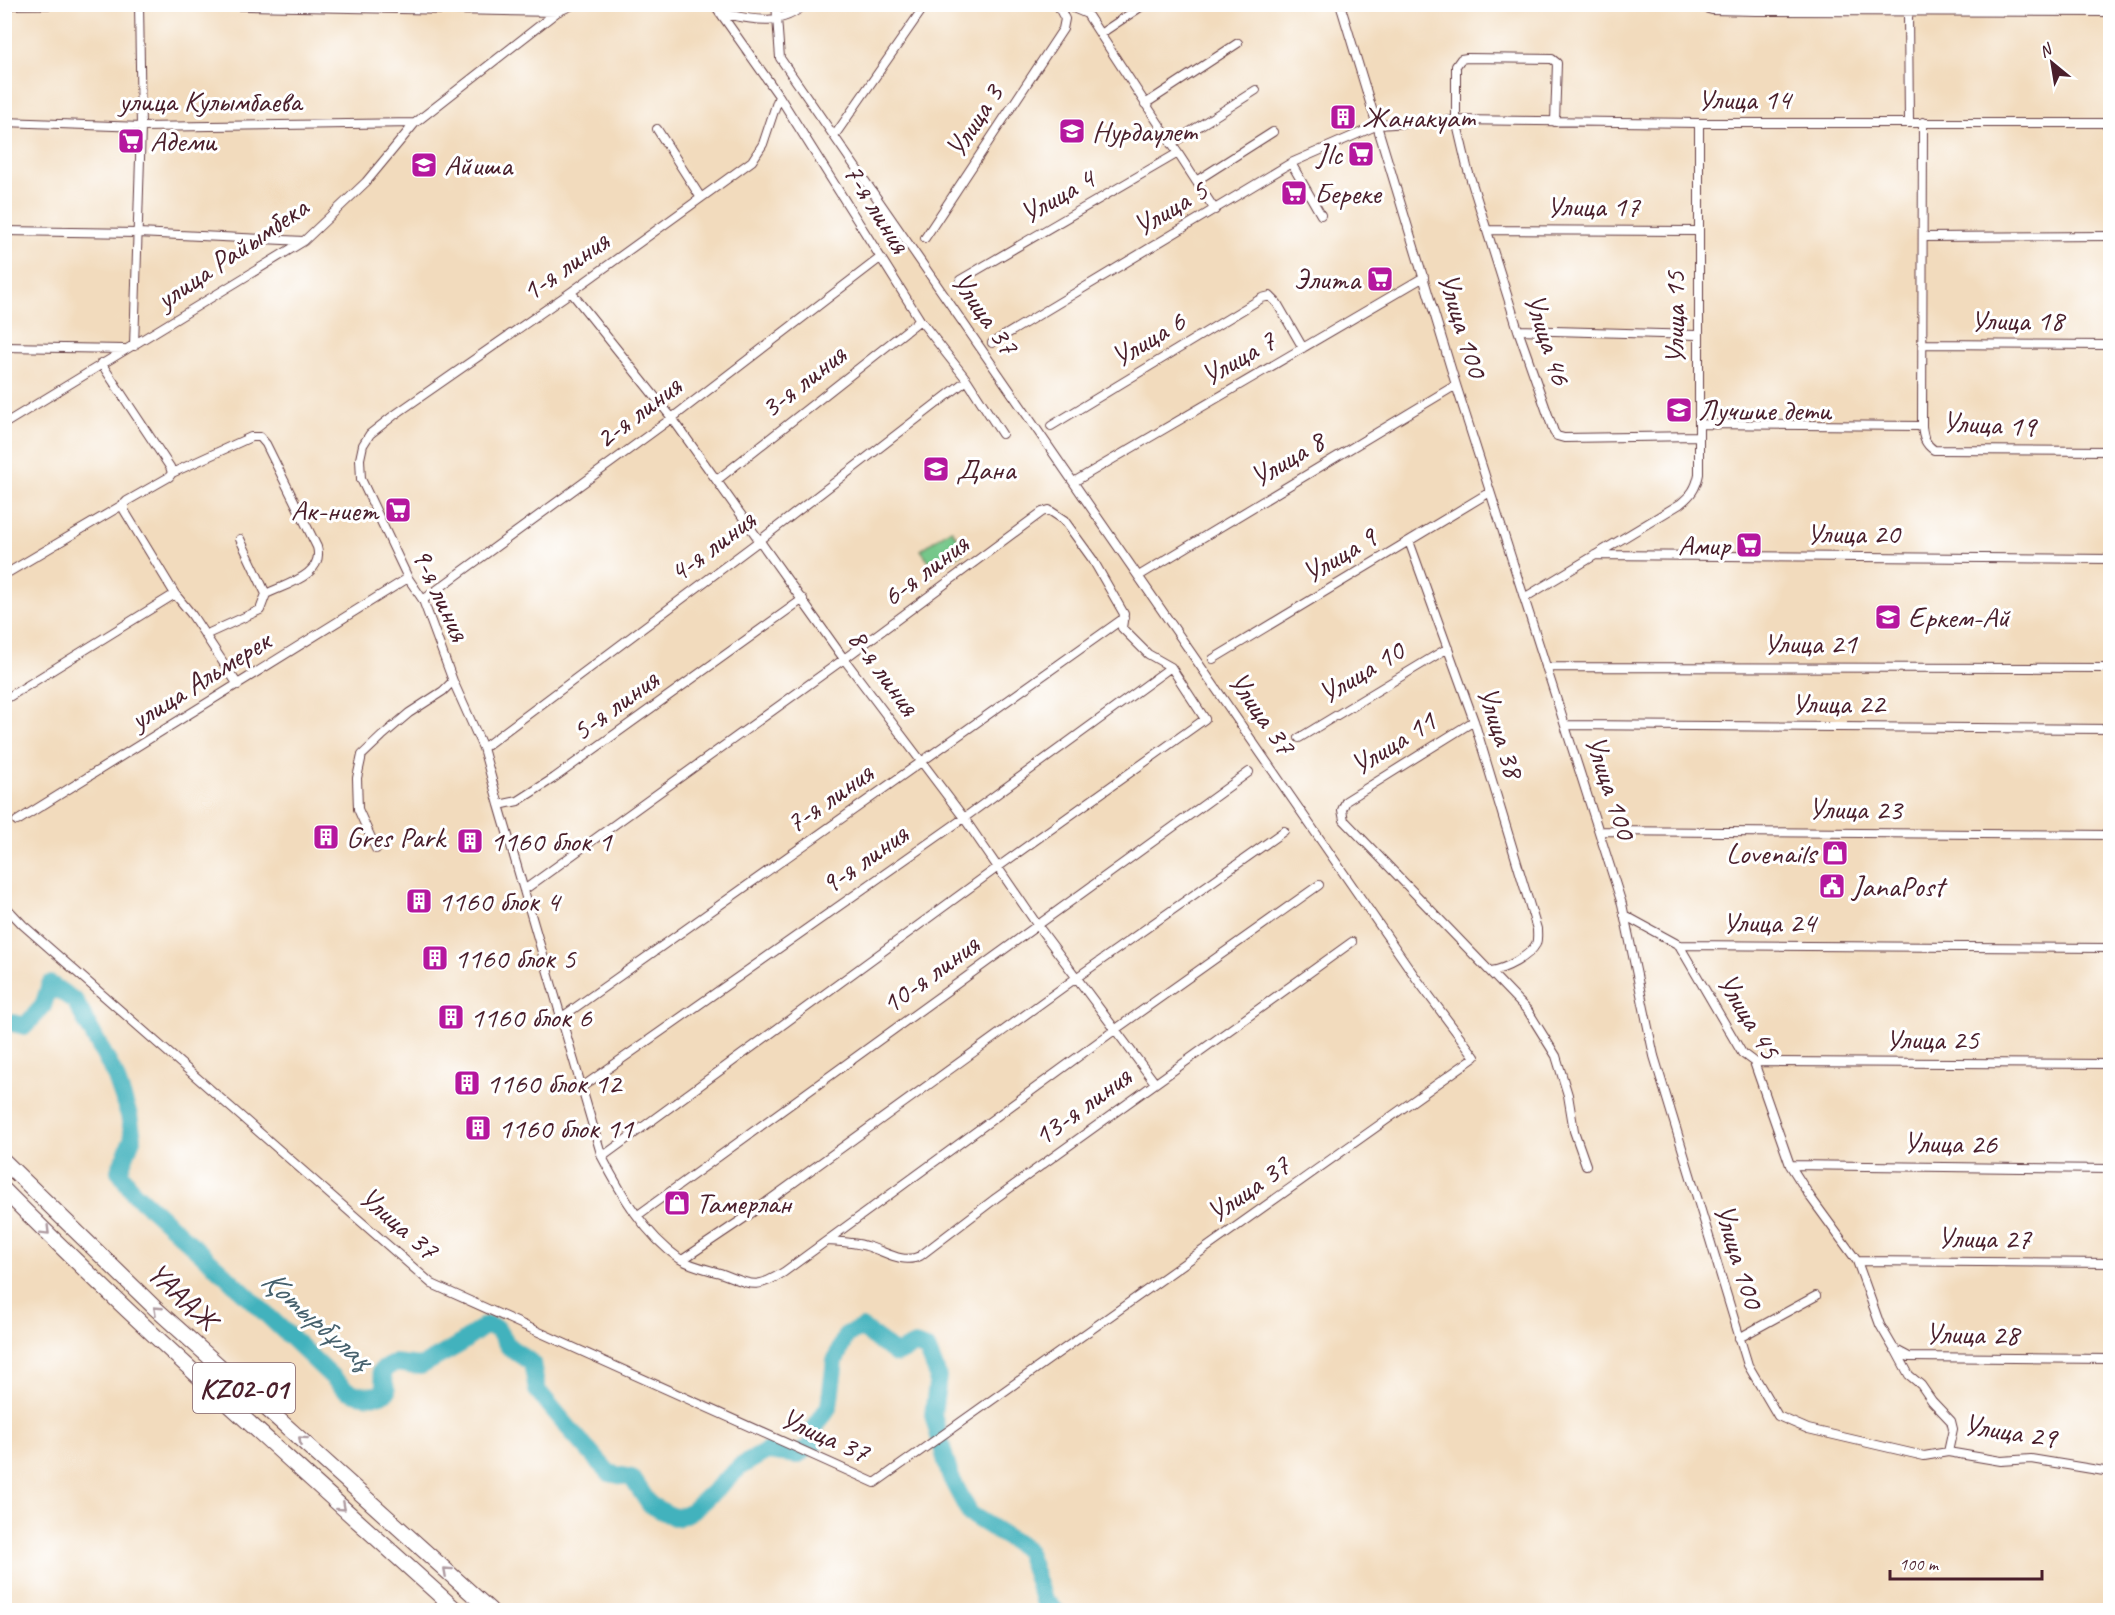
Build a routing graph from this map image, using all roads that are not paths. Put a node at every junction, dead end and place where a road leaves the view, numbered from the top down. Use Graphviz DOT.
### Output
graph roads {
  1 [pos="115,4"];
  2 [pos="139,4"];
  3 [pos="144,4"];
  4 [pos="575,4"];
  5 [pos="714,4"];
  6 [pos="776,4"];
  7 [pos="805,4"];
  8 [pos="926,4"];
  9 [pos="1145,4"];
  10 [pos="1340,4"];
  11 [pos="1690,4"];
  12 [pos="4,5"];
  13 [pos="1058,7"];
  14 [pos="1984,9"];
  15 [pos="557,12"];
  16 [pos="2110,12"];
  17 [pos="720,13"];
  18 [pos="1908,13"];
  19 [pos="1100,34"];
  20 [pos="1238,43"];
  21 [pos="1256,90"];
  22 [pos="779,96"];
  23 [pos="1145,104"];
  24 [pos="1456,120"];
  25 [pos="4,122"];
  26 [pos="1555,122"];
  27 [pos="1909,122"];
  28 [pos="1923,122"];
  29 [pos="416,123"];
  30 [pos="1699,123"];
  31 [pos="2110,123"];
  32 [pos="1378,125"];
  33 [pos="141,128"];
  34 [pos="657,129"];
  35 [pos="837,132"];
  36 [pos="1273,132"];
  37 [pos="1171,144"];
  38 [pos="1178,153"];
  39 [pos="1291,163"];
  40 [pos="1196,181"];
  41 [pos="701,198"];
  42 [pos="1215,210"];
  43 [pos="1321,215"];
  44 [pos="1488,230"];
  45 [pos="4,231"];
  46 [pos="1698,231"];
  47 [pos="138,233"];
  48 [pos="2110,236"];
  49 [pos="1923,237"];
  50 [pos="926,238"];
  51 [pos="304,241"];
  52 [pos="880,258"];
  53 [pos="1424,277"];
  54 [pos="960,280"];
  55 [pos="571,292"];
  56 [pos="920,320"];
  57 [pos="1518,330"];
  58 [pos="1697,335"];
  59 [pos="992,343"];
  60 [pos="1923,344"];
  61 [pos="2110,345"];
  62 [pos="4,347"];
  63 [pos="130,347"];
  64 [pos="1303,348"];
  65 [pos="101,363"];
  66 [pos="967,381"];
  67 [pos="1456,385"];
  68 [pos="672,418"];
  69 [pos="4,424"];
  70 [pos="1699,424"];
  71 [pos="1051,426"];
  72 [pos="1922,426"];
  73 [pos="1002,434"];
  74 [pos="1699,436"];
  75 [pos="2110,451"];
  76 [pos="360,459"];
  77 [pos="172,473"];
  78 [pos="717,480"];
  79 [pos="1077,480"];
  80 [pos="1490,492"];
  81 [pos="124,504"];
  82 [pos="240,539"];
  83 [pos="1409,541"];
  84 [pos="759,542"];
  85 [pos="1595,555"];
  86 [pos="2110,559"];
  87 [pos="1142,574"];
  88 [pos="4,575"];
  89 [pos="408,578"];
  90 [pos="175,594"];
  91 [pos="266,594"];
  92 [pos="1524,598"];
  93 [pos="803,599"];
  94 [pos="423,600"];
  95 [pos="1124,618"];
  96 [pos="205,635"];
  97 [pos="1448,648"];
  98 [pos="844,659"];
  99 [pos="1212,659"];
  100 [pos="1171,667"];
  101 [pos="1546,667"];
  102 [pos="2110,668"];
  103 [pos="453,681"];
  104 [pos="238,685"];
  105 [pos="4,700"];
  106 [pos="1474,721"];
  107 [pos="1566,726"];
  108 [pos="2110,729"];
  109 [pos="1299,738"];
  110 [pos="483,747"];
  111 [pos="921,762"];
  112 [pos="1250,772"];
  113 [pos="499,805"];
  114 [pos="964,818"];
  115 [pos="17,822"];
  116 [pos="1284,831"];
  117 [pos="1600,831"];
  118 [pos="2110,835"];
  119 [pos="376,849"];
  120 [pos="998,867"];
  121 [pos="1319,885"];
  122 [pos="524,890"];
  123 [pos="4,904"];
  124 [pos="1624,915"];
  125 [pos="1038,926"];
  126 [pos="1352,942"];
  127 [pos="1679,945"];
  128 [pos="2110,948"];
  129 [pos="1491,971"];
  130 [pos="1076,978"];
  131 [pos="562,1017"];
  132 [pos="1116,1029"];
  133 [pos="1754,1062"];
  134 [pos="2110,1064"];
  135 [pos="1155,1083"];
  136 [pos="582,1087"];
  137 [pos="602,1157"];
  138 [pos="4,1161"];
  139 [pos="1586,1165"];
  140 [pos="1790,1165"];
  141 [pos="2110,1169"];
  142 [pos="4,1190"];
  143 [pos="638,1215"];
  144 [pos="828,1241"];
  145 [pos="682,1260"];
  146 [pos="1857,1261"];
  147 [pos="2110,1263"];
  148 [pos="1816,1296"];
  149 [pos="1739,1338"];
  150 [pos="1894,1348"];
  151 [pos="2110,1359"];
  152 [pos="1948,1452"];
  153 [pos="2110,1472"];
  154 [pos="456,1611"];
  155 [pos="490,1611"];
  1 -- 12 [label="street"];
  2 -- 33 [label="street"];
  3 -- 15 [label="street"];
  4 -- 15 [label="street, улица Райымбека"];
  5 -- 17 [label="street, 7-я линия"];
  6 -- 123 [label="street, Улица 37"];
  7 -- 17 [label="street"];
  8 -- 35 [label="street"];
  9 -- 19 [label="street"];
  10 -- 32 [label="street, Улица 100"];
  11 -- 18 [label="street"];
  13 -- 19 [label="street"];
  13 -- 50 [label="street, Улица 3"];
  14 -- 16 [label="street"];
  14 -- 18 [label="street"];
  15 -- 29 [label="street, улица Райымбека"];
  17 -- 22 [label="street, 7-я линия"];
  18 -- 27 [label="street"];
  19 -- 23 [label="street"];
  20 -- 23 [label="street"];
  21 -- 37 [label="street"];
  22 -- 41 [label="street, 1-я линия"];
  22 -- 52 [label="street, 7-я линия"];
  23 -- 37 [label="street"];
  24 -- 26 [label="street, Улица 14"];
  24 -- 26 [label="street, Улица 46"];
  24 -- 32 [label="street, Улица 14"];
  24 -- 44 [label="street, Улица 46"];
  25 -- 33 [label="street, улица Кулымбаева"];
  26 -- 30 [label="street, Улица 14"];
  27 -- 28 [label="street, Улица 14"];
  27 -- 30 [label="street, Улица 14"];
  28 -- 31 [label="street, Улица 14"];
  28 -- 49 [label="street"];
  29 -- 33 [label="street, улица Кулымбаева"];
  29 -- 51 [label="street, улица Райымбека"];
  30 -- 46 [label="street, Улица 15"];
  32 -- 39 [label="street, Улица 5"];
  32 -- 53 [label="street, Улица 100"];
  33 -- 47 [label="street"];
  34 -- 41 [label="street"];
  36 -- 40 [label="street"];
  37 -- 38 [label="street"];
  38 -- 40 [label="street"];
  38 -- 54 [label="street, Улица 4"];
  39 -- 42 [label="street, Улица 5"];
  39 -- 43 [label="street"];
  40 -- 42 [label="street"];
  41 -- 55 [label="street, 1-я линия"];
  42 -- 59 [label="street, Улица 5"];
  44 -- 46 [label="street, Улица 17"];
  44 -- 57 [label="street, Улица 46"];
  45 -- 47 [label="street"];
  46 -- 58 [label="street, Улица 15"];
  47 -- 51 [label="street"];
  47 -- 63 [label="street"];
  48 -- 49 [label="street"];
  49 -- 60 [label="street"];
  51 -- 63 [label="street, улица Райымбека"];
  52 -- 56 [label="street, 7-я линия"];
  52 -- 68 [label="street, 2-я линия"];
  53 -- 64 [label="street, Улица 7"];
  53 -- 67 [label="street, Улица 100"];
  55 -- 68 [label="street, 8-я линия"];
  55 -- 76 [label="street, 1-я линия"];
  56 -- 66 [label="street, 7-я линия"];
  56 -- 78 [label="street, 3-я линия"];
  57 -- 58 [label="street"];
  57 -- 74 [label="street, Улица 46"];
  58 -- 70 [label="street, Улица 15"];
  60 -- 61 [label="street, Улица 18"];
  60 -- 72 [label="street"];
  62 -- 63 [label="street"];
  63 -- 65 [label="street, улица Райымбека"];
  64 -- 71 [label="street, Улица 6"];
  64 -- 79 [label="street, Улица 7"];
  65 -- 69 [label="street, улица Райымбека"];
  65 -- 77 [label="street"];
  66 -- 73 [label="street, 7-я линия"];
  66 -- 84 [label="street, 4-я линия"];
  67 -- 80 [label="street, Улица 100"];
  67 -- 87 [label="street, Улица 8"];
  68 -- 78 [label="street, 8-я линия"];
  68 -- 94 [label="street, 2-я линия"];
  70 -- 72 [label="street, Улица 19"];
  70 -- 74 [label="street, Улица 15"];
  72 -- 75 [label="street, Улица 19"];
  74 -- 85 [label="street, Улица 15"];
  76 -- 89 [label="street, 9-я линия"];
  77 -- 81 [label="street"];
  77 -- 91 [label="street"];
  78 -- 84 [label="street, 8-я линия"];
  80 -- 83 [label="street, Улица 9"];
  80 -- 92 [label="street, Улица 100"];
  81 -- 88 [label="street"];
  81 -- 90 [label="street"];
  82 -- 91 [label="street"];
  83 -- 97 [label="street, Улица 38"];
  83 -- 99 [label="street, Улица 9"];
  84 -- 93 [label="street, 8-я линия"];
  84 -- 110 [label="street, 4-я линия"];
  85 -- 86 [label="street, Улица 20"];
  85 -- 92 [label="street, Улица 15"];
  89 -- 94 [label="street, 9-я линия"];
  89 -- 104 [label="street, улица Альмерек"];
  90 -- 96 [label="street"];
  90 -- 105 [label="street"];
  91 -- 96 [label="street"];
  92 -- 101 [label="street, Улица 100"];
  93 -- 98 [label="street, 8-я линия"];
  93 -- 113 [label="street, 5-я линия"];
  94 -- 103 [label="street, 9-я линия"];
  95 -- 98 [label="street, 6-я линия"];
  95 -- 100 [label="street, 6-я линия"];
  95 -- 111 [label="street, 7-я линия"];
  96 -- 104 [label="street"];
  97 -- 106 [label="street, Улица 38"];
  97 -- 109 [label="street, Улица 10"];
  98 -- 111 [label="street, 8-я линия"];
  98 -- 122 [label="street, 6-я линия"];
  100 -- 114 [label="street, 9-я линия"];
  100 -- 120 [label="street, 6-я линия"];
  101 -- 102 [label="street, Улица 21"];
  101 -- 107 [label="street, Улица 100"];
  103 -- 110 [label="street, 9-я линия"];
  103 -- 119 [label="street"];
  104 -- 115 [label="street, улица Альмерек"];
  106 -- 129 [label="street, Улица 38"];
  106 -- 129 [label="street, Улица 11"];
  107 -- 108 [label="street, Улица 22"];
  107 -- 117 [label="street, Улица 100"];
  110 -- 113 [label="street"];
  111 -- 114 [label="street, 8-я линия"];
  111 -- 131 [label="street, 7-я линия"];
  112 -- 125 [label="street, 10-я линия"];
  113 -- 122 [label="street"];
  114 -- 120 [label="street, 8-я линия"];
  114 -- 136 [label="street, 9-я линия"];
  116 -- 130 [label="street"];
  117 -- 118 [label="street, Улица 23"];
  117 -- 124 [label="street, Улица 100"];
  120 -- 125 [label="street, 8-я линия"];
  120 -- 137 [label="street"];
  121 -- 132 [label="street"];
  122 -- 131 [label="street"];
  124 -- 127 [label="street"];
  124 -- 149 [label="street, Улица 100"];
  125 -- 130 [label="street, 8-я линия"];
  125 -- 143 [label="street, 10-я линия"];
  126 -- 135 [label="street, 13-я линия"];
  127 -- 128 [label="street, Улица 24"];
  127 -- 133 [label="street, Улица 45"];
  129 -- 139 [label="street"];
  130 -- 132 [label="street, 8-я линия"];
  130 -- 145 [label="street"];
  131 -- 136 [label="street"];
  132 -- 135 [label="street, 8-я линия"];
  132 -- 144 [label="street"];
  133 -- 134 [label="street, Улица 25"];
  133 -- 140 [label="street, Улица 45"];
  135 -- 144 [label="street, 13-я линия"];
  136 -- 137 [label="street"];
  137 -- 143 [label="street"];
  155 -- 138 [label="highway, ҮАААЖ / KZ02-01, one-way"];
  140 -- 141 [label="street, Улица 26"];
  140 -- 146 [label="street, Улица 45"];
  142 -- 154 [label="highway, ҮАААЖ / KZ02-01, one-way"];
  143 -- 145 [label="street"];
  144 -- 145 [label="street"];
  146 -- 147 [label="street, Улица 27"];
  146 -- 150 [label="street, Улица 28"];
  148 -- 149 [label="street"];
  149 -- 152 [label="street, Улица 100"];
  150 -- 151 [label="street, Улица 28"];
  150 -- 152 [label="street, Улица 29"];
  152 -- 153 [label="street, Улица 29"];
}
